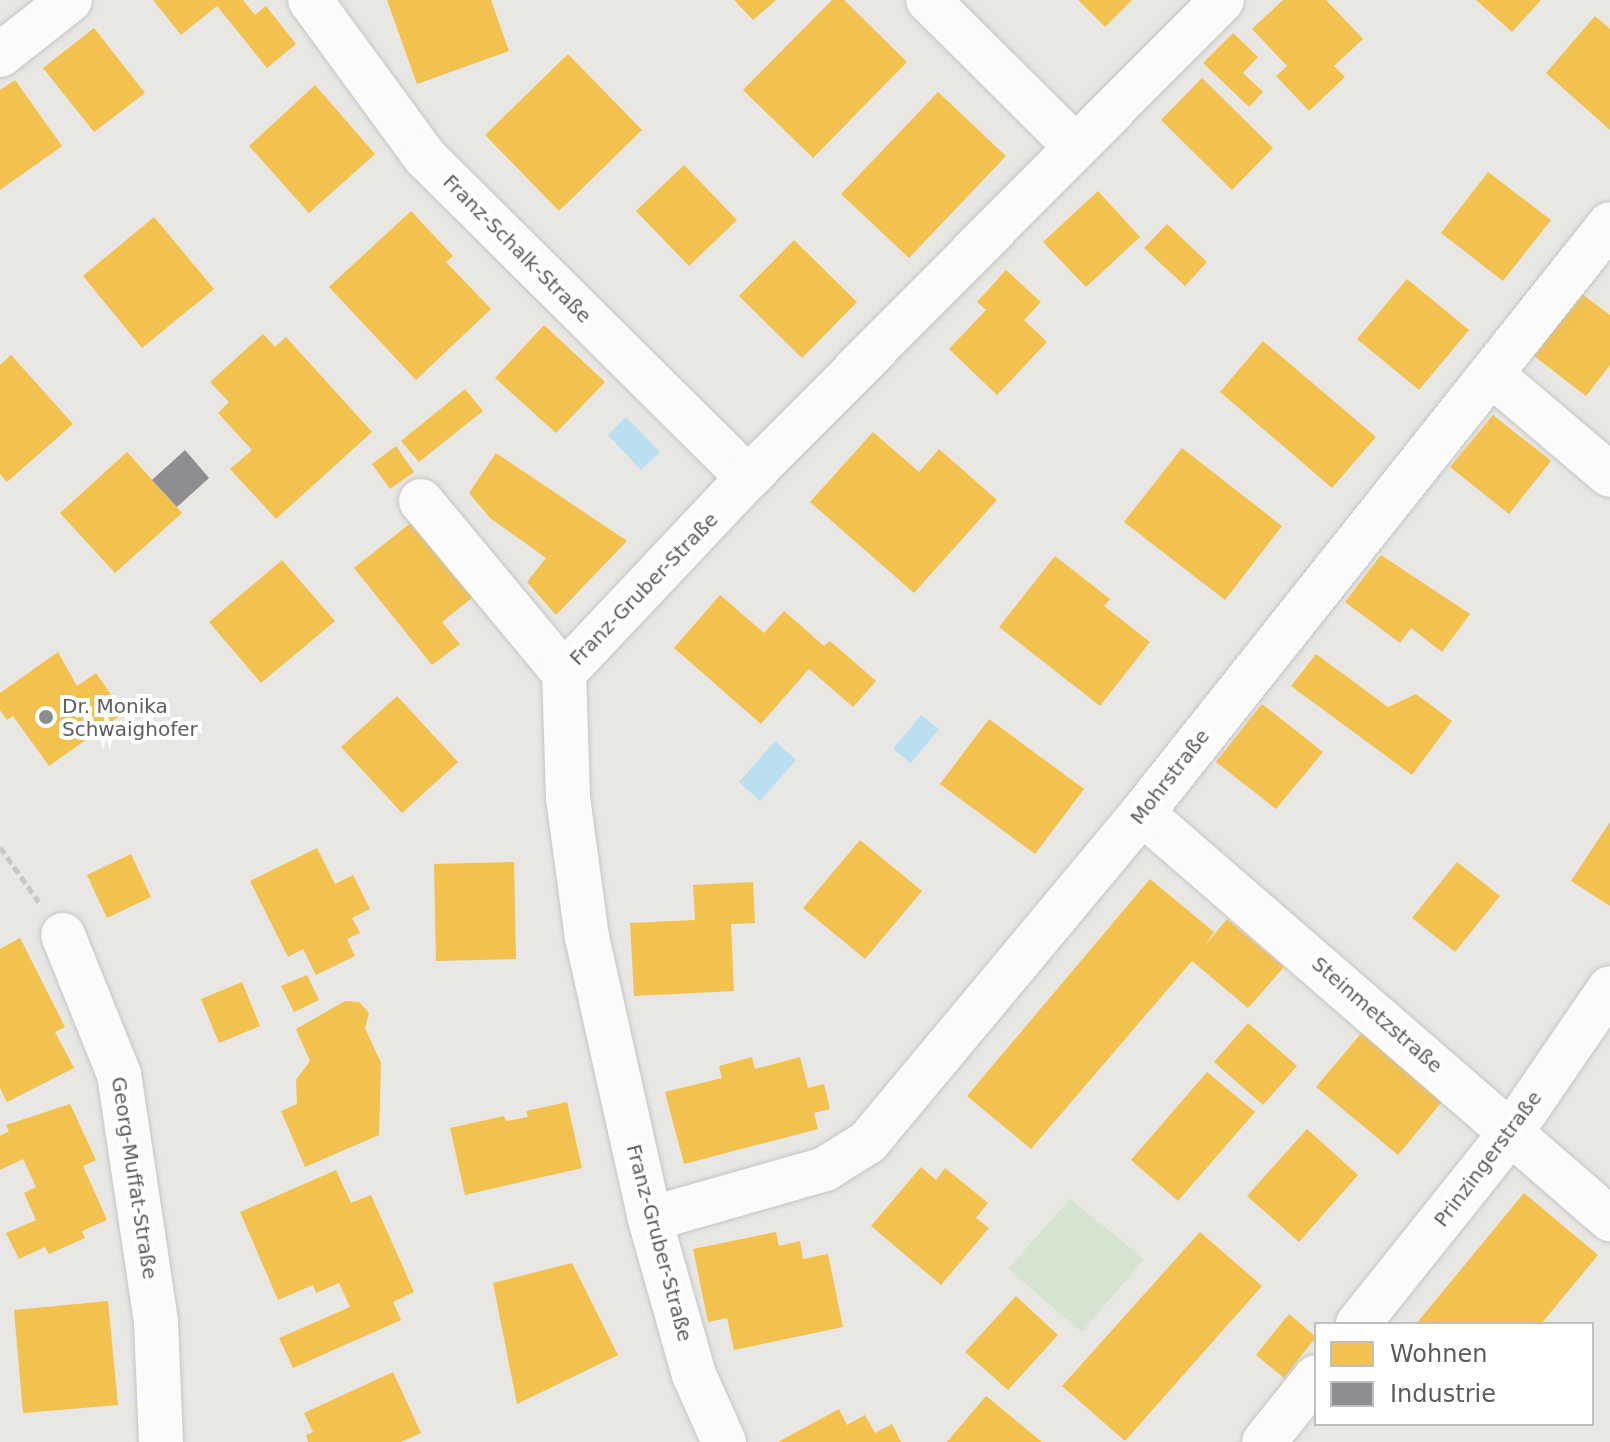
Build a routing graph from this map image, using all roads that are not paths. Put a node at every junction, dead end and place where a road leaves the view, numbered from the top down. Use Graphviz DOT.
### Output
graph roads {
  1 [pos="70,0"];
  2 [pos="310,0"];
  3 [pos="928,0"];
  4 [pos="1222,0"];
  5 [pos="0,55"];
  6 [pos="1075,146"];
  7 [pos="1610,224"];
  8 [pos="1491,374"];
  9 [pos="1610,475"];
  10 [pos="748,478"];
  11 [pos="421,501"];
  12 [pos="564,673"];
  13 [pos="1142,813"];
  14 [pos="63,935"];
  15 [pos="1610,988"];
  16 [pos="1512,1131"];
  17 [pos="650,1219"];
  18 [pos="1610,1219"];
  19 [pos="1360,1322"];
  20 [pos="1314,1380"];
  21 [pos="161,1442"];
  22 [pos="724,1442"];
  23 [pos="1264,1442"];
  1 -- 5 [label="street"];
  2 -- 10 [label="street, Franz-Schalk-Straße"];
  3 -- 6 [label="street"];
  4 -- 6 [label="street, Franz-Gruber-Straße"];
  6 -- 10 [label="street, Franz-Gruber-Straße"];
  7 -- 8 [label="street, Mohrstraße"];
  8 -- 9 [label="street"];
  8 -- 13 [label="street, Mohrstraße"];
  10 -- 12 [label="street, Franz-Gruber-Straße"];
  11 -- 12 [label="street"];
  12 -- 17 [label="street, Franz-Gruber-Straße"];
  13 -- 16 [label="street, Steinmetzstraße"];
  13 -- 17 [label="street, Mohrstraße"];
  14 -- 21 [label="street, Georg-Muffat-Straße"];
  15 -- 16 [label="street, Prinzingerstraße"];
  16 -- 18 [label="street, Steinmetzstraße"];
  16 -- 19 [label="street, Prinzingerstraße"];
  17 -- 22 [label="street, Franz-Gruber-Straße"];
  20 -- 23 [label="street"];
}
